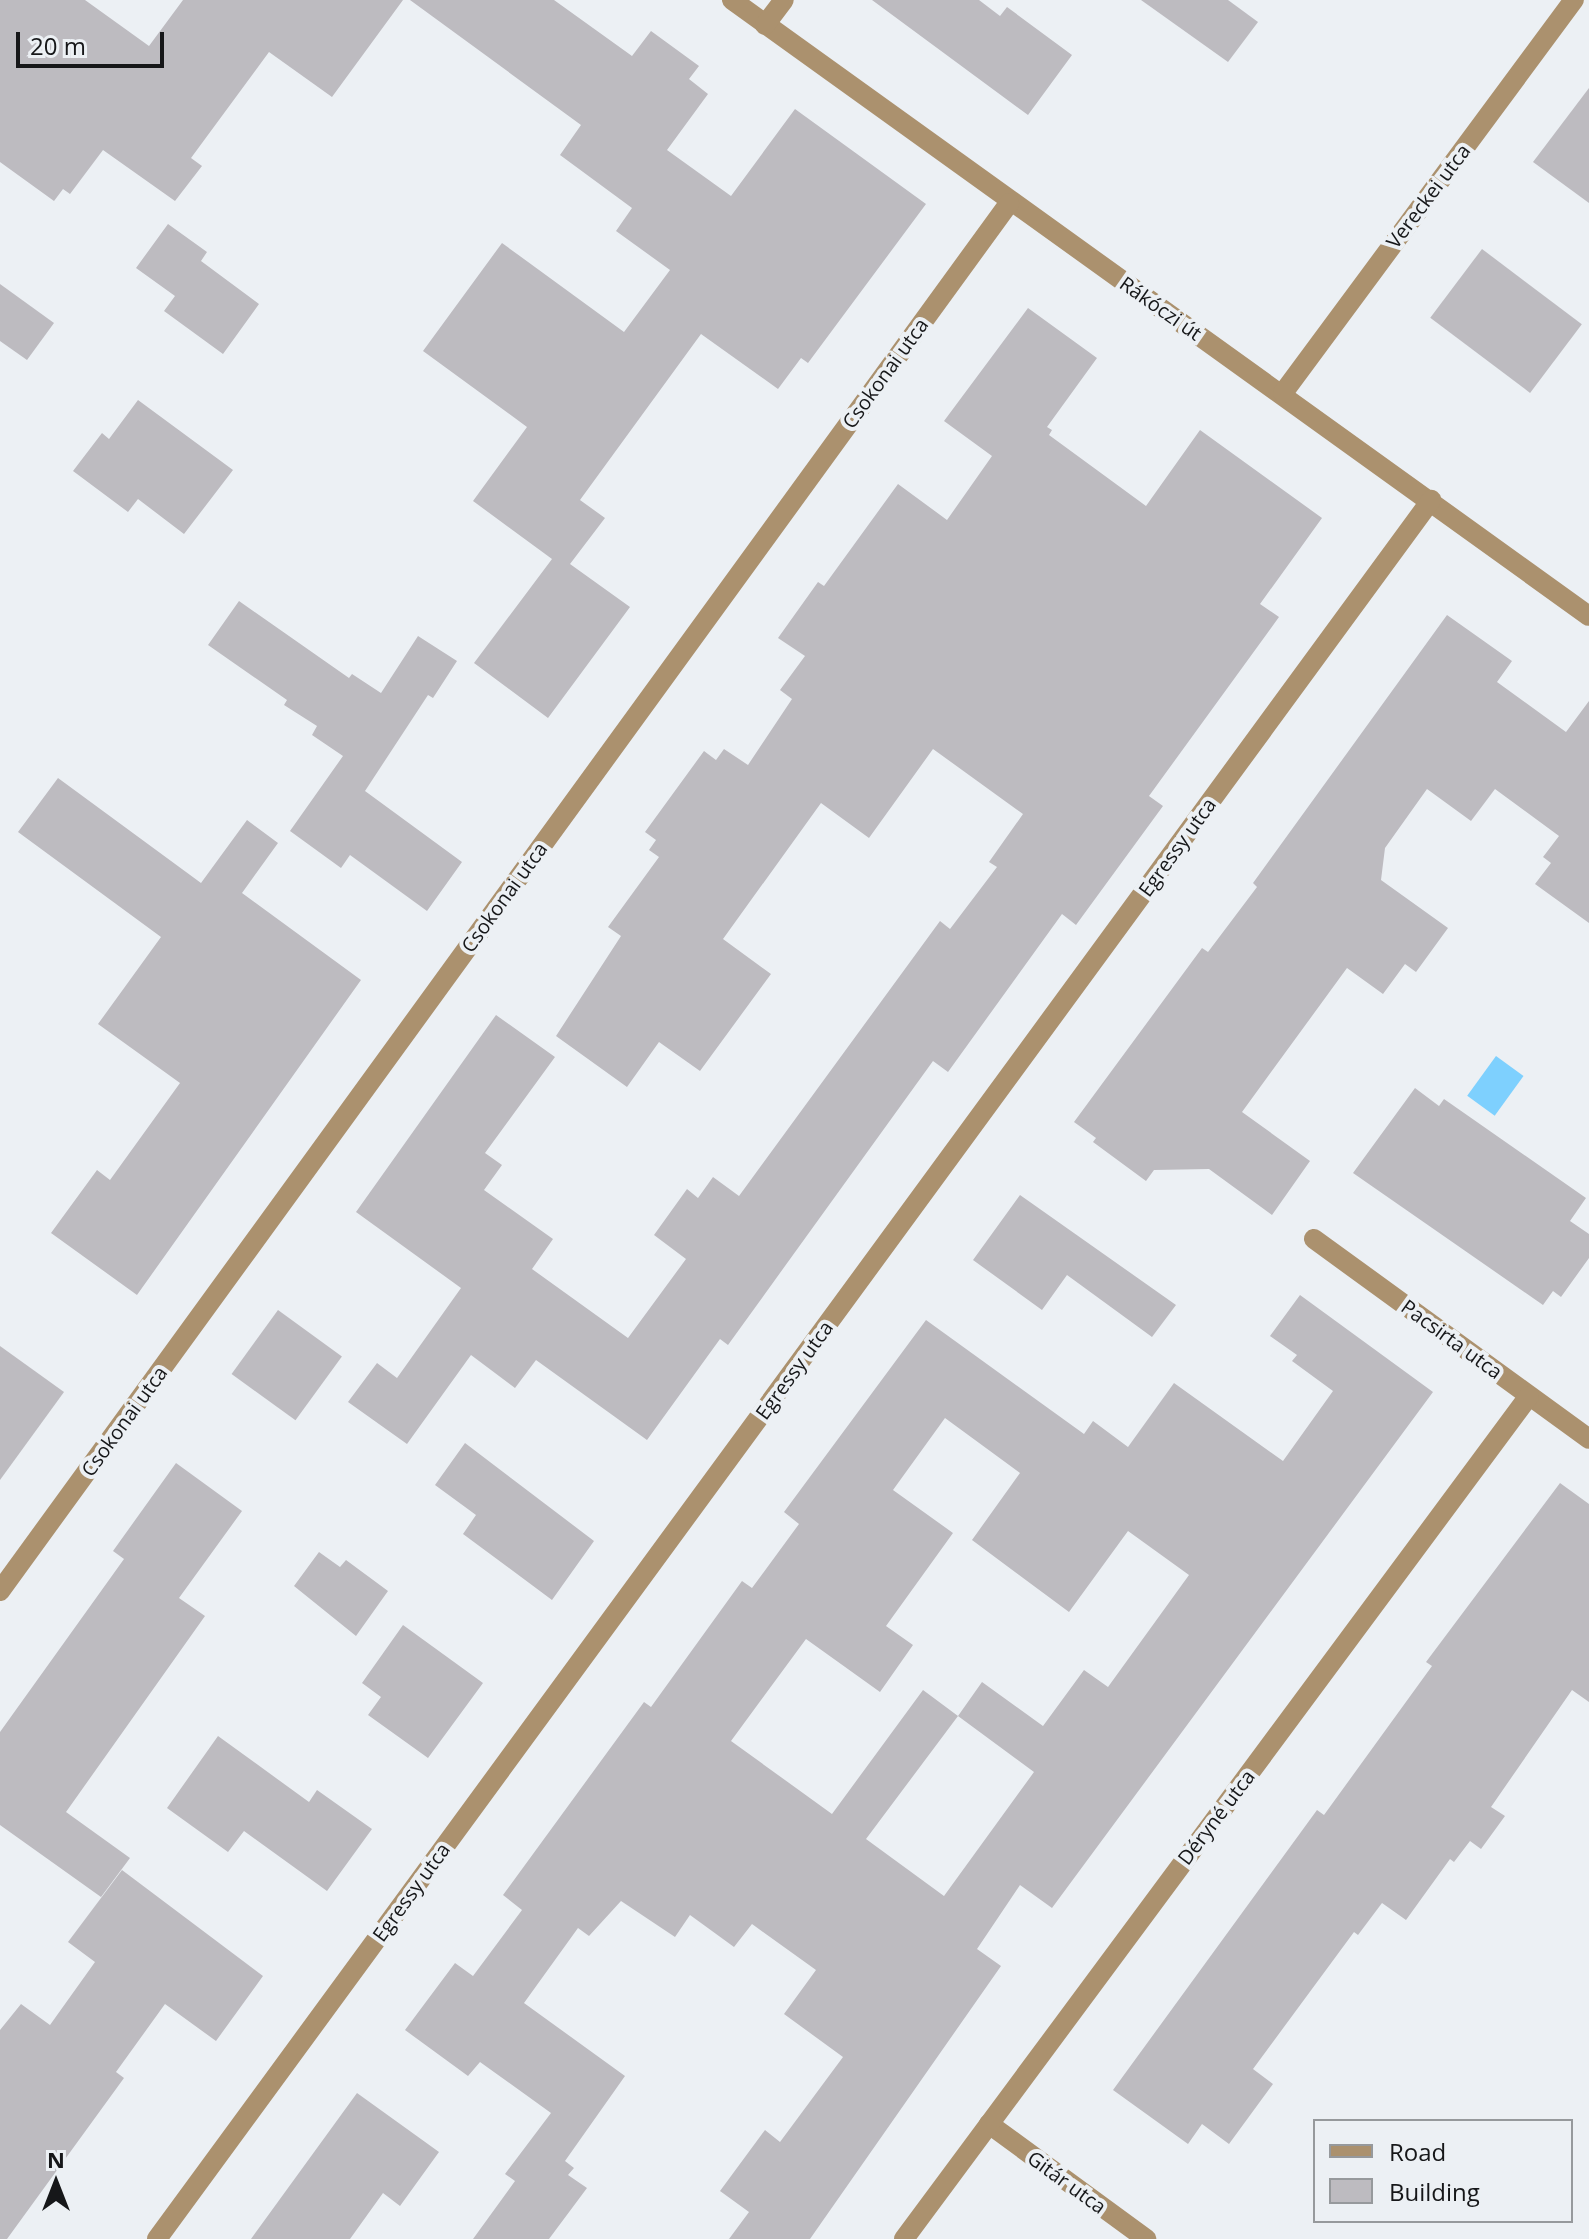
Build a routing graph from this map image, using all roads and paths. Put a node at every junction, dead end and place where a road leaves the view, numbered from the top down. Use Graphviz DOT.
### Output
graph roads {
  1 [pos="732,0"];
  2 [pos="784,0"];
  3 [pos="1574,0"];
  4 [pos="765,25"];
  5 [pos="1009,203"];
  6 [pos="1283,393"];
  7 [pos="1431,500"];
  8 [pos="1589,616"];
  9 [pos="1314,1239"];
  10 [pos="1529,1396"];
  11 [pos="1589,1439"];
  12 [pos="0,1591"];
  13 [pos="989,2124"];
  14 [pos="157,2239"];
  15 [pos="904,2239"];
  16 [pos="1146,2239"];
  1 -- 4 [label="street, Rákóczi út"];
  2 -- 4 [label="street"];
  3 -- 6 [label="street, Vereckei utca"];
  4 -- 5 [label="street, Rákóczi út"];
  5 -- 6 [label="street, Rákóczi út"];
  5 -- 12 [label="street, Csokonai utca"];
  6 -- 7 [label="street, Rákóczi út"];
  7 -- 8 [label="street, Rákóczi út"];
  7 -- 14 [label="street, Egressy utca"];
  9 -- 10 [label="street, Pacsirta utca"];
  10 -- 11 [label="street, Pacsirta utca"];
  10 -- 13 [label="street, Déryné utca"];
  13 -- 15 [label="street, Déryné utca"];
  13 -- 16 [label="street, Gitár utca"];
}
